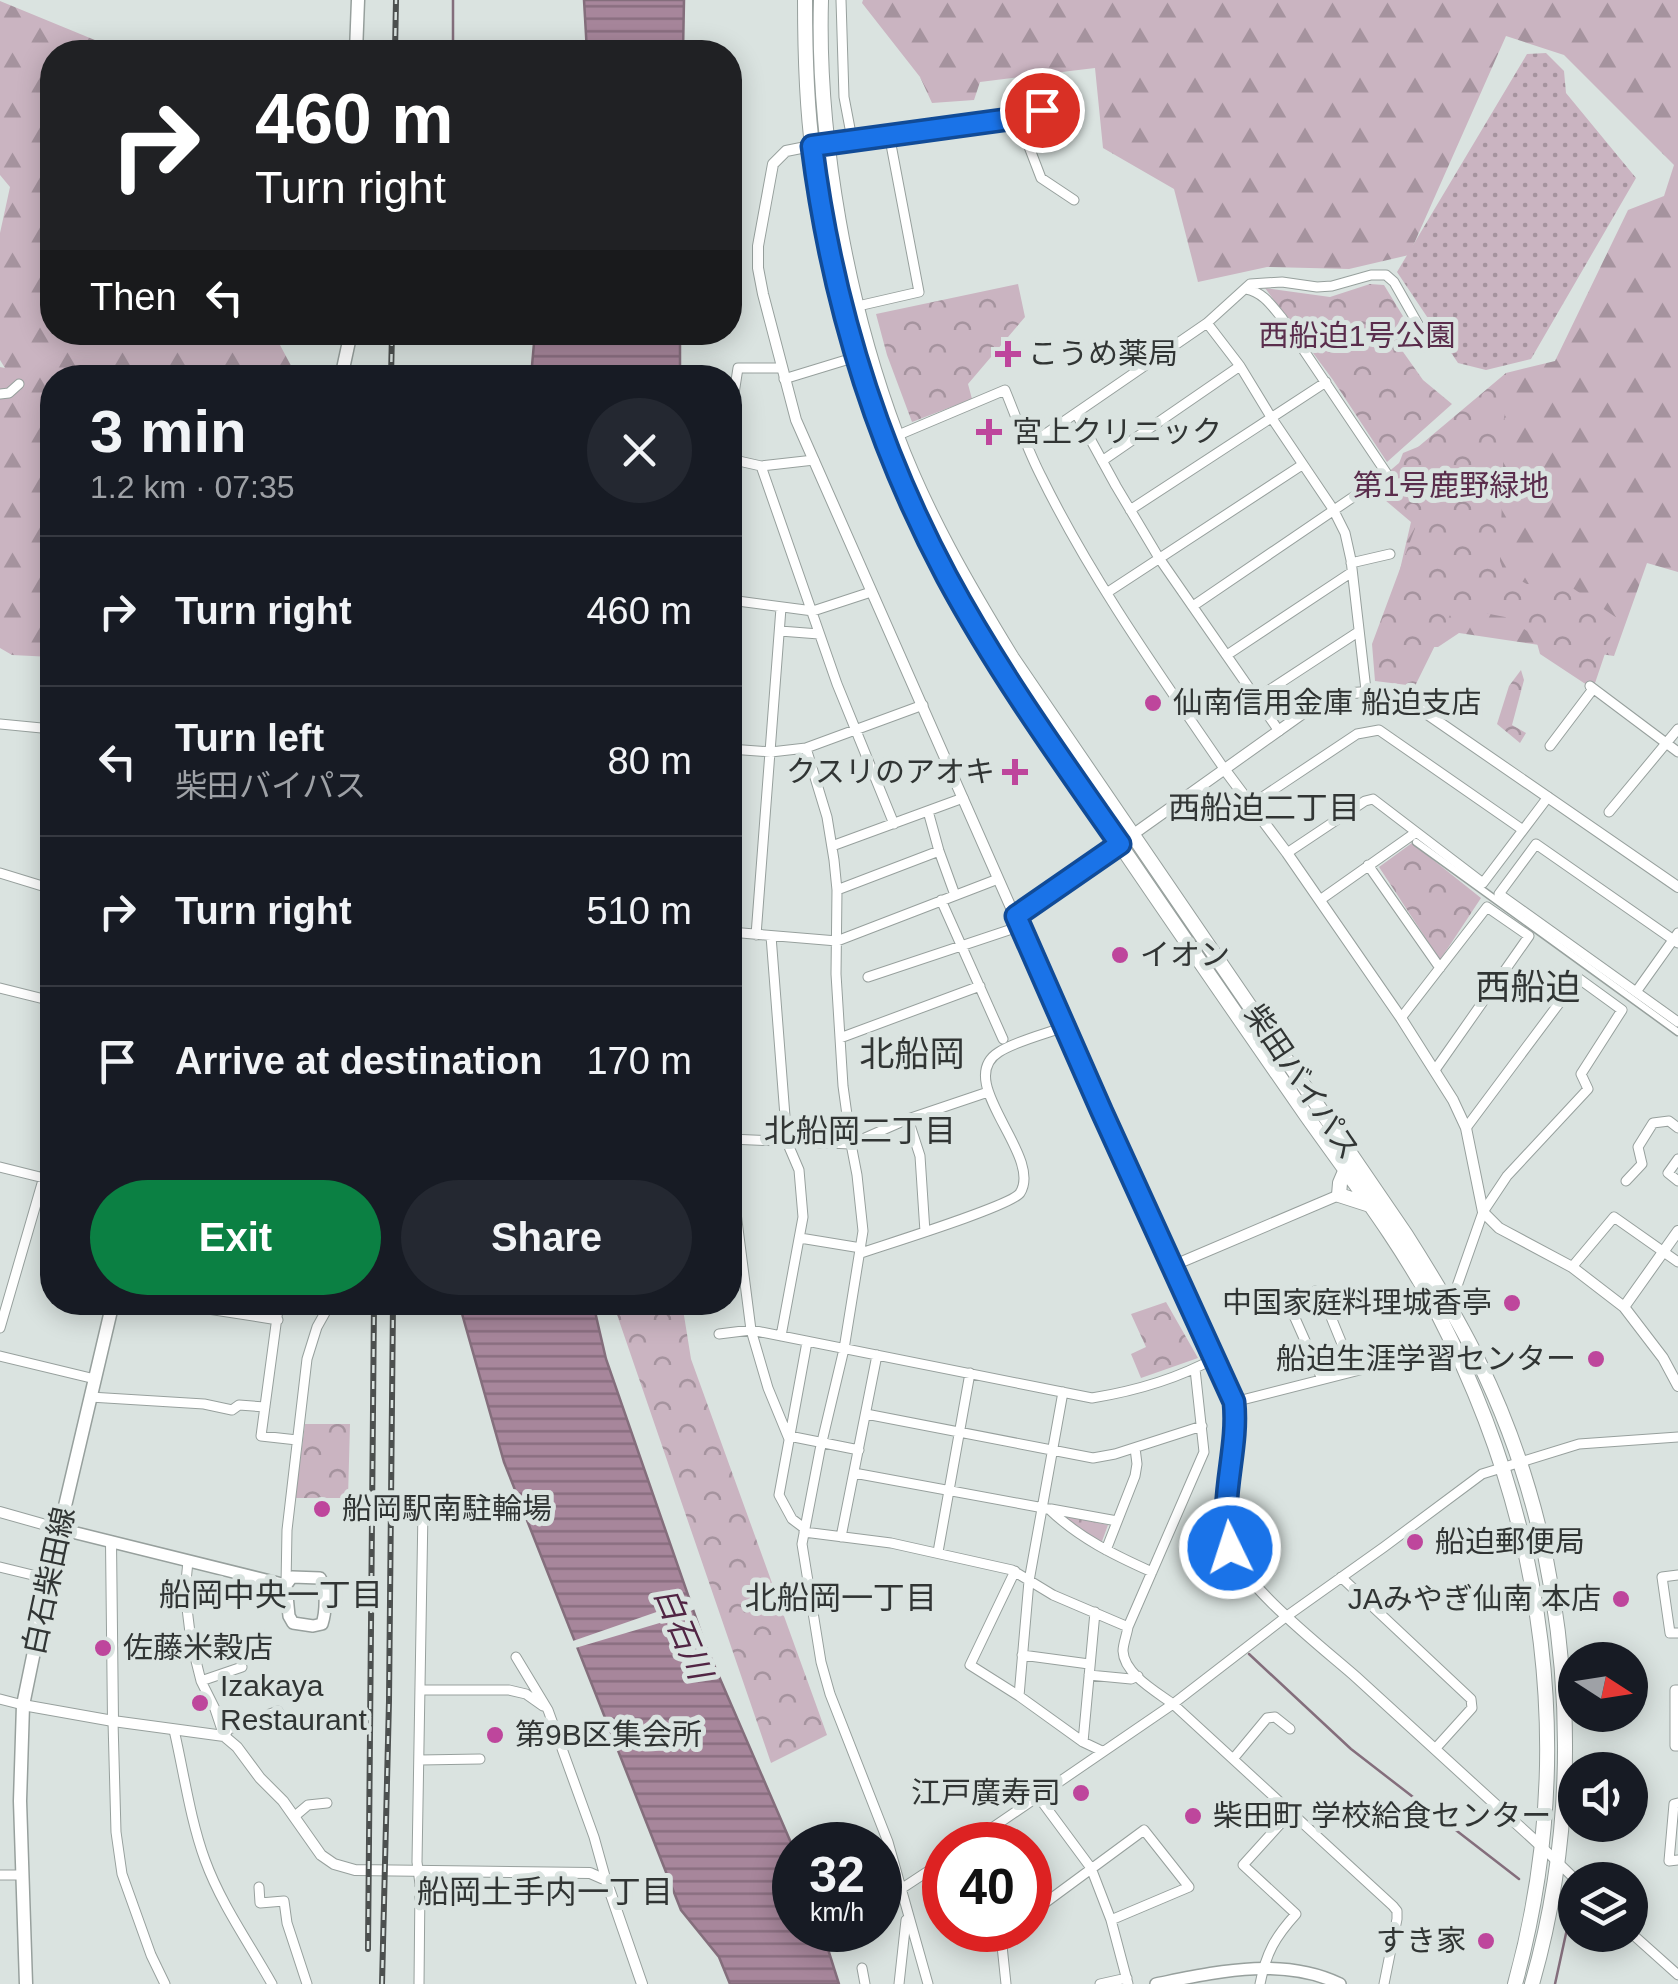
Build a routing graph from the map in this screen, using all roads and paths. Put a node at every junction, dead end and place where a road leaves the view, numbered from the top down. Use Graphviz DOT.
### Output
graph roads {
  1 [pos="358,0"];
  2 [pos="805,0"];
  3 [pos="822,0"];
  4 [pos="841,0"];
  5 [pos="356,40"];
  6 [pos="1042,110"];
  7 [pos="1018,118"];
  8 [pos="889,134"];
  9 [pos="852,139"];
  10 [pos="819,144"];
  11 [pos="1074,200"];
  12 [pos="1244,288"];
  13 [pos="858,306"];
  14 [pos="1207,323"];
  15 [pos="1419,326"];
  16 [pos="856,358"];
  17 [pos="1240,366"];
  18 [pos="742,368"];
  19 [pos="783,373"];
  20 [pos="1326,382"];
  21 [pos="18,384"];
  22 [pos="0,394"];
  23 [pos="1076,414"];
  24 [pos="1271,417"];
  25 [pos="896,436"];
  26 [pos="1028,446"];
  27 [pos="814,460"];
  28 [pos="742,462"];
  29 [pos="1102,462"];
  30 [pos="1302,464"];
  31 [pos="761,466"];
  32 [pos="1334,509"];
  33 [pos="1130,510"];
  34 [pos="1390,554"];
  35 [pos="1160,558"];
  36 [pos="1351,567"];
  37 [pos="872,592"];
  38 [pos="1108,592"];
  39 [pos="742,602"];
  40 [pos="1192,606"];
  41 [pos="781,608"];
  42 [pos="813,611"];
  43 [pos="780,631"];
  44 [pos="1358,632"];
  45 [pos="819,634"];
  46 [pos="1226,655"];
  47 [pos="1366,690"];
  48 [pos="1256,698"];
  49 [pos="923,705"];
  50 [pos="0,724"];
  51 [pos="856,728"];
  52 [pos="40,729"];
  53 [pos="1678,729"];
  54 [pos="1280,731"];
  55 [pos="1667,744"];
  56 [pos="1550,746"];
  57 [pos="806,748"];
  58 [pos="742,750"];
  59 [pos="771,752"];
  60 [pos="1678,752"];
  61 [pos="1225,770"];
  62 [pos="1548,796"];
  63 [pos="964,798"];
  64 [pos="1252,804"];
  65 [pos="928,811"];
  66 [pos="1610,812"];
  67 [pos="894,824"];
  68 [pos="1523,830"];
  69 [pos="1416,838"];
  70 [pos="1126,840"];
  71 [pos="832,846"];
  72 [pos="938,851"];
  73 [pos="1287,853"];
  74 [pos="1368,865"];
  75 [pos="0,873"];
  76 [pos="998,878"];
  77 [pos="40,886"];
  78 [pos="1678,887"];
  79 [pos="837,890"];
  80 [pos="955,895"];
  81 [pos="941,900"];
  82 [pos="1320,900"];
  83 [pos="1018,921"];
  84 [pos="742,933"];
  85 [pos="756,935"];
  86 [pos="772,936"];
  87 [pos="1676,939"];
  88 [pos="837,942"];
  89 [pos="962,947"];
  90 [pos="1440,968"];
  91 [pos="868,977"];
  92 [pos="980,986"];
  93 [pos="0,988"];
  94 [pos="1636,992"];
  95 [pos="40,998"];
  96 [pos="1401,1018"];
  97 [pos="1678,1022"];
  98 [pos="1064,1027"];
  99 [pos="1678,1032"];
  100 [pos="840,1038"];
  101 [pos="1003,1039"];
  102 [pos="1436,1070"];
  103 [pos="988,1092"];
  104 [pos="908,1119"];
  105 [pos="1466,1128"];
  106 [pos="1678,1128"];
  107 [pos="742,1140"];
  108 [pos="787,1142"];
  109 [pos="851,1144"];
  110 [pos="1678,1159"];
  111 [pos="0,1168"];
  112 [pos="1346,1169"];
  113 [pos="40,1177"];
  114 [pos="1626,1181"];
  115 [pos="1678,1181"];
  116 [pos="1338,1195"];
  117 [pos="40,1199"];
  118 [pos="1370,1205"];
  119 [pos="1483,1212"];
  120 [pos="1678,1231"];
  121 [pos="925,1232"];
  122 [pos="800,1238"];
  123 [pos="861,1250"];
  124 [pos="1662,1252"];
  125 [pos="742,1260"];
  126 [pos="1678,1262"];
  127 [pos="1172,1266"];
  128 [pos="1572,1268"];
  129 [pos="1450,1307"];
  130 [pos="1624,1307"];
  131 [pos="110,1315"];
  132 [pos="246,1315"];
  133 [pos="278,1315"];
  134 [pos="323,1315"];
  135 [pos="278,1320"];
  136 [pos="0,1328"];
  137 [pos="751,1330"];
  138 [pos="719,1334"];
  139 [pos="781,1336"];
  140 [pos="807,1342"];
  141 [pos="1454,1346"];
  142 [pos="844,1349"];
  143 [pos="0,1356"];
  144 [pos="878,1356"];
  145 [pos="1215,1358"];
  146 [pos="1195,1369"];
  147 [pos="1353,1371"];
  148 [pos="970,1373"];
  149 [pos="94,1379"];
  150 [pos="1322,1379"];
  151 [pos="1678,1385"];
  152 [pos="1063,1392"];
  153 [pos="90,1397"];
  154 [pos="1234,1402"];
  155 [pos="265,1406"];
  156 [pos="866,1414"];
  157 [pos="1202,1426"];
  158 [pos="960,1432"];
  159 [pos="1678,1437"];
  160 [pos="789,1438"];
  161 [pos="297,1440"];
  162 [pos="821,1443"];
  163 [pos="1135,1448"];
  164 [pos="859,1450"];
  165 [pos="1054,1450"];
  166 [pos="1519,1462"];
  167 [pos="1502,1466"];
  168 [pos="854,1473"];
  169 [pos="949,1491"];
  170 [pos="1046,1508"];
  171 [pos="423,1510"];
  172 [pos="0,1512"];
  173 [pos="1117,1521"];
  174 [pos="60,1528"];
  175 [pos="804,1530"];
  176 [pos="841,1537"];
  177 [pos="111,1542"];
  178 [pos="1106,1550"];
  179 [pos="938,1552"];
  180 [pos="188,1561"];
  181 [pos="0,1567"];
  182 [pos="1015,1571"];
  183 [pos="1152,1572"];
  184 [pos="1678,1576"];
  185 [pos="1341,1578"];
  186 [pos="49,1579"];
  187 [pos="1029,1581"];
  188 [pos="286,1585"];
  189 [pos="1095,1612"];
  190 [pos="1288,1616"];
  191 [pos="1128,1627"];
  192 [pos="1678,1633"];
  193 [pos="1022,1655"];
  194 [pos="516,1657"];
  195 [pos="242,1667"];
  196 [pos="1089,1669"];
  197 [pos="1138,1676"];
  198 [pos="201,1682"];
  199 [pos="420,1690"];
  200 [pos="1678,1690"];
  201 [pos="1019,1696"];
  202 [pos="0,1699"];
  203 [pos="1173,1704"];
  204 [pos="23,1705"];
  205 [pos="548,1710"];
  206 [pos="112,1721"];
  207 [pos="285,1728"];
  208 [pos="1290,1729"];
  209 [pos="174,1730"];
  210 [pos="224,1736"];
  211 [pos="1083,1742"];
  212 [pos="1678,1746"];
  213 [pos="1436,1748"];
  214 [pos="1102,1751"];
  215 [pos="1233,1759"];
  216 [pos="420,1760"];
  217 [pos="480,1760"];
  218 [pos="1037,1795"];
  219 [pos="327,1803"];
  220 [pos="1678,1803"];
  221 [pos="1291,1812"];
  222 [pos="296,1816"];
  223 [pos="880,1822"];
  224 [pos="999,1822"];
  225 [pos="1542,1847"];
  226 [pos="1678,1860"];
  227 [pos="1556,1861"];
  228 [pos="1091,1868"];
  229 [pos="419,1871"];
  230 [pos="0,1875"];
  231 [pos="22,1875"];
  232 [pos="606,1880"];
  233 [pos="259,1888"];
  234 [pos="902,1894"];
  235 [pos="1052,1897"];
  236 [pos="907,1912"];
  237 [pos="1111,1920"];
  238 [pos="1648,1948"];
  239 [pos="1003,1952"];
  240 [pos="862,1968"];
  241 [pos="1263,1968"];
  242 [pos="1678,1976"];
  243 [pos="1127,1981"];
  244 [pos="928,1982"];
  245 [pos="26,1984"];
  246 [pos="165,1984"];
  247 [pos="272,1984"];
  248 [pos="308,1984"];
  249 [pos="419,1984"];
  250 [pos="642,1984"];
  251 [pos="865,1984"];
  252 [pos="900,1984"];
  253 [pos="1006,1984"];
  254 [pos="1100,1984"];
  255 [pos="1156,1984"];
  256 [pos="1260,1984"];
  257 [pos="1340,1984"];
  258 [pos="1384,1984"];
  259 [pos="1515,1984"];
  260 [pos="1532,1984"];
  1 -- 5 [label="main road"];
  2 -- 10 [label="highway, 柴田バイパス"];
  3 -- 10 [label="highway, 柴田バイパス"];
  4 -- 9 [label="street"];
  6 -- 7 [label="street"];
  7 -- 8 [label="street"];
  7 -- 11 [label="street"];
  8 -- 9 [label="street"];
  8 -- 13 [label="street"];
  9 -- 10 [label="street"];
  10 -- 13 [label="highway, 柴田バイパス"];
  10 -- 16 [label="highway, 柴田バイパス"];
  10 -- 19 [label="street"];
  12 -- 14 [label="street"];
  12 -- 15 [label="street"];
  12 -- 20 [label="street"];
  13 -- 25 [label="highway, 柴田バイパス"];
  14 -- 17 [label="street"];
  14 -- 23 [label="street"];
  16 -- 19 [label="street"];
  16 -- 70 [label="highway, 柴田バイパス"];
  17 -- 24 [label="street"];
  17 -- 29 [label="street"];
  18 -- 19 [label="street"];
  19 -- 27 [label="street"];
  20 -- 24 [label="street"];
  20 -- 32 [label="street"];
  21 -- 22 [label="street"];
  23 -- 26 [label="street"];
  23 -- 29 [label="street"];
  24 -- 30 [label="street"];
  24 -- 33 [label="street"];
  25 -- 26 [label="street"];
  25 -- 70 [label="highway, 柴田バイパス"];
  26 -- 38 [label="street"];
  27 -- 31 [label="street"];
  27 -- 37 [label="street"];
  28 -- 31 [label="street"];
  29 -- 33 [label="street"];
  30 -- 32 [label="street"];
  30 -- 35 [label="street"];
  31 -- 42 [label="street"];
  32 -- 36 [label="street"];
  32 -- 40 [label="street"];
  33 -- 35 [label="street"];
  34 -- 36 [label="street"];
  35 -- 38 [label="street"];
  35 -- 40 [label="street"];
  36 -- 44 [label="street"];
  36 -- 46 [label="street"];
  37 -- 42 [label="street"];
  37 -- 49 [label="street"];
  38 -- 61 [label="street"];
  39 -- 41 [label="street"];
  40 -- 46 [label="street"];
  41 -- 42 [label="street"];
  41 -- 43 [label="street"];
  42 -- 45 [label="street"];
  43 -- 45 [label="street"];
  43 -- 59 [label="street"];
  44 -- 47 [label="street"];
  44 -- 48 [label="street"];
  45 -- 51 [label="street"];
  46 -- 48 [label="street"];
  47 -- 54 [label="street"];
  47 -- 62 [label="street"];
  48 -- 54 [label="street"];
  49 -- 51 [label="street"];
  49 -- 63 [label="street"];
  50 -- 52 [label="street"];
  51 -- 57 [label="street"];
  51 -- 67 [label="street"];
  53 -- 55 [label="street"];
  54 -- 61 [label="street"];
  55 -- 56 [label="street"];
  55 -- 60 [label="street"];
  55 -- 66 [label="street"];
  57 -- 59 [label="street"];
  57 -- 71 [label="street"];
  58 -- 59 [label="street"];
  59 -- 85 [label="street"];
  61 -- 64 [label="street"];
  61 -- 70 [label="street"];
  62 -- 68 [label="street"];
  62 -- 78 [label="street"];
  63 -- 65 [label="street"];
  63 -- 76 [label="street"];
  64 -- 68 [label="street"];
  64 -- 73 [label="street"];
  65 -- 67 [label="street"];
  65 -- 72 [label="street"];
  67 -- 71 [label="street"];
  68 -- 69 [label="street"];
  69 -- 73 [label="street"];
  69 -- 74 [label="street"];
  69 -- 99 [label="street"];
  70 -- 83 [label="street"];
  70 -- 112 [label="highway, 柴田バイパス"];
  70 -- 129 [label="highway, 柴田バイパス"];
  71 -- 79 [label="street"];
  72 -- 79 [label="street"];
  72 -- 80 [label="street"];
  73 -- 82 [label="street"];
  74 -- 82 [label="street"];
  74 -- 90 [label="street"];
  75 -- 77 [label="street"];
  76 -- 80 [label="street"];
  76 -- 83 [label="street"];
  79 -- 88 [label="street"];
  80 -- 81 [label="street"];
  81 -- 88 [label="street"];
  81 -- 89 [label="street"];
  82 -- 96 [label="street"];
  83 -- 89 [label="street"];
  83 -- 98 [label="street"];
  84 -- 85 [label="street"];
  85 -- 86 [label="street"];
  86 -- 88 [label="street"];
  86 -- 108 [label="street"];
  87 -- 94 [label="street"];
  87 -- 94 [label="street"];
  88 -- 100 [label="street"];
  89 -- 91 [label="street"];
  89 -- 92 [label="street"];
  90 -- 96 [label="street"];
  90 -- 102 [label="street"];
  92 -- 100 [label="street"];
  92 -- 101 [label="street"];
  93 -- 95 [label="street"];
  94 -- 97 [label="street"];
  96 -- 102 [label="street"];
  98 -- 103 [label="street"];
  98 -- 127 [label="street"];
  100 -- 109 [label="street"];
  102 -- 105 [label="street"];
  103 -- 104 [label="street"];
  103 -- 121 [label="street"];
  104 -- 109 [label="street"];
  104 -- 121 [label="street"];
  105 -- 119 [label="street"];
  105 -- 119 [label="street"];
  106 -- 114 [label="street"];
  107 -- 108 [label="street"];
  108 -- 109 [label="street"];
  108 -- 122 [label="street"];
  109 -- 123 [label="street"];
  110 -- 115 [label="street"];
  111 -- 113 [label="street"];
  112 -- 116 [label="highway"];
  112 -- 118 [label="highway, 柴田バイパス"];
  116 -- 118 [label="highway"];
  116 -- 127 [label="street"];
  117 -- 136 [label="street"];
  118 -- 141 [label="highway, 柴田バイパス"];
  119 -- 128 [label="street"];
  119 -- 129 [label="street"];
  120 -- 124 [label="street"];
  121 -- 123 [label="street"];
  122 -- 123 [label="street"];
  122 -- 139 [label="street"];
  123 -- 142 [label="street"];
  124 -- 126 [label="street"];
  124 -- 128 [label="street"];
  124 -- 130 [label="street"];
  125 -- 137 [label="street"];
  127 -- 145 [label="street"];
  128 -- 130 [label="street"];
  129 -- 166 [label="highway, 柴田バイパス"];
  130 -- 151 [label="street"];
  131 -- 149 [label="main road, 白石柴田線"];
  132 -- 135 [label="street"];
  133 -- 135 [label="street"];
  134 -- 161 [label="street"];
  135 -- 155 [label="street"];
  137 -- 138 [label="street"];
  137 -- 139 [label="street"];
  137 -- 160 [label="street"];
  139 -- 140 [label="street"];
  140 -- 142 [label="street"];
  140 -- 160 [label="street"];
  141 -- 147 [label="street"];
  141 -- 167 [label="highway, 柴田バイパス"];
  142 -- 144 [label="street"];
  142 -- 162 [label="street"];
  143 -- 149 [label="street"];
  144 -- 148 [label="street"];
  144 -- 156 [label="street"];
  145 -- 146 [label="street"];
  145 -- 154 [label="street"];
  146 -- 152 [label="street"];
  146 -- 157 [label="street"];
  147 -- 150 [label="street"];
  147 -- 150 [label="street"];
  148 -- 152 [label="street"];
  148 -- 158 [label="street"];
  149 -- 153 [label="main road, 白石柴田線"];
  150 -- 154 [label="street"];
  152 -- 165 [label="street"];
  153 -- 155 [label="street"];
  153 -- 174 [label="main road, 白石柴田線"];
  154 -- 190 [label="street"];
  155 -- 161 [label="street"];
  156 -- 158 [label="street"];
  156 -- 164 [label="street"];
  157 -- 163 [label="street"];
  157 -- 183 [label="street"];
  158 -- 165 [label="street"];
  158 -- 169 [label="street"];
  159 -- 166 [label="street"];
  160 -- 162 [label="street"];
  160 -- 175 [label="street"];
  161 -- 188 [label="street"];
  162 -- 164 [label="street"];
  162 -- 175 [label="street"];
  163 -- 165 [label="street"];
  163 -- 173 [label="street"];
  164 -- 168 [label="street"];
  165 -- 170 [label="street"];
  166 -- 167 [label="street"];
  166 -- 227 [label="highway, 柴田バイパス"];
  167 -- 185 [label="street"];
  167 -- 225 [label="highway, 柴田バイパス"];
  168 -- 169 [label="street"];
  168 -- 176 [label="street"];
  169 -- 170 [label="street"];
  169 -- 179 [label="street"];
  170 -- 173 [label="street"];
  170 -- 178 [label="street"];
  170 -- 187 [label="street"];
  171 -- 199 [label="street"];
  172 -- 174 [label="street"];
  173 -- 178 [label="street"];
  174 -- 177 [label="main road"];
  174 -- 186 [label="main road, 白石柴田線"];
  175 -- 176 [label="street"];
  175 -- 223 [label="street"];
  176 -- 179 [label="street"];
  177 -- 180 [label="main road"];
  177 -- 206 [label="street"];
  178 -- 183 [label="street"];
  179 -- 182 [label="street"];
  180 -- 188 [label="main road"];
  180 -- 198 [label="street"];
  181 -- 186 [label="street"];
  182 -- 187 [label="street"];
  182 -- 201 [label="street"];
  183 -- 191 [label="street"];
  184 -- 192 [label="street"];
  185 -- 190 [label="street"];
  185 -- 213 [label="street"];
  186 -- 204 [label="main road, 白石柴田線"];
  187 -- 189 [label="street"];
  187 -- 193 [label="street"];
  188 -- 188 [label="main road"];
  189 -- 191 [label="street"];
  189 -- 196 [label="street"];
  190 -- 203 [label="street"];
  190 -- 213 [label="street"];
  191 -- 197 [label="street"];
  193 -- 196 [label="street"];
  193 -- 201 [label="street"];
  194 -- 205 [label="street"];
  195 -- 198 [label="street"];
  196 -- 197 [label="street"];
  196 -- 211 [label="street"];
  197 -- 203 [label="street"];
  198 -- 210 [label="street"];
  199 -- 205 [label="street"];
  199 -- 216 [label="street"];
  200 -- 212 [label="street"];
  201 -- 211 [label="street"];
  202 -- 204 [label="street"];
  203 -- 214 [label="street"];
  203 -- 215 [label="street"];
  204 -- 206 [label="street"];
  204 -- 231 [label="main road, 白石柴田線"];
  205 -- 232 [label="street"];
  206 -- 209 [label="street"];
  206 -- 246 [label="street"];
  207 -- 210 [label="street"];
  208 -- 215 [label="street"];
  209 -- 210 [label="street"];
  209 -- 247 [label="street"];
  210 -- 222 [label="street"];
  211 -- 214 [label="street"];
  213 -- 225 [label="street"];
  214 -- 218 [label="street"];
  215 -- 221 [label="street"];
  216 -- 217 [label="street"];
  216 -- 229 [label="street"];
  218 -- 224 [label="street"];
  218 -- 228 [label="street"];
  219 -- 222 [label="street"];
  220 -- 226 [label="street"];
  221 -- 241 [label="street"];
  221 -- 258 [label="street"];
  222 -- 229 [label="street"];
  225 -- 227 [label="street"];
  225 -- 259 [label="highway, 柴田バイパス"];
  227 -- 260 [label="highway, 柴田バイパス"];
  228 -- 235 [label="street"];
  228 -- 237 [label="street"];
  228 -- 237 [label="street"];
  229 -- 232 [label="street"];
  229 -- 249 [label="street"];
  230 -- 231 [label="street"];
  231 -- 245 [label="main road, 白石柴田線"];
  232 -- 250 [label="street"];
  233 -- 248 [label="street"];
  234 -- 236 [label="street"];
  236 -- 244 [label="street"];
  236 -- 252 [label="street"];
  237 -- 243 [label="street"];
  238 -- 242 [label="street"];
  239 -- 253 [label="street"];
  240 -- 251 [label="street"];
  241 -- 255 [label="main road"];
  241 -- 256 [label="street"];
  241 -- 257 [label="main road"];
  243 -- 254 [label="street"];
}
